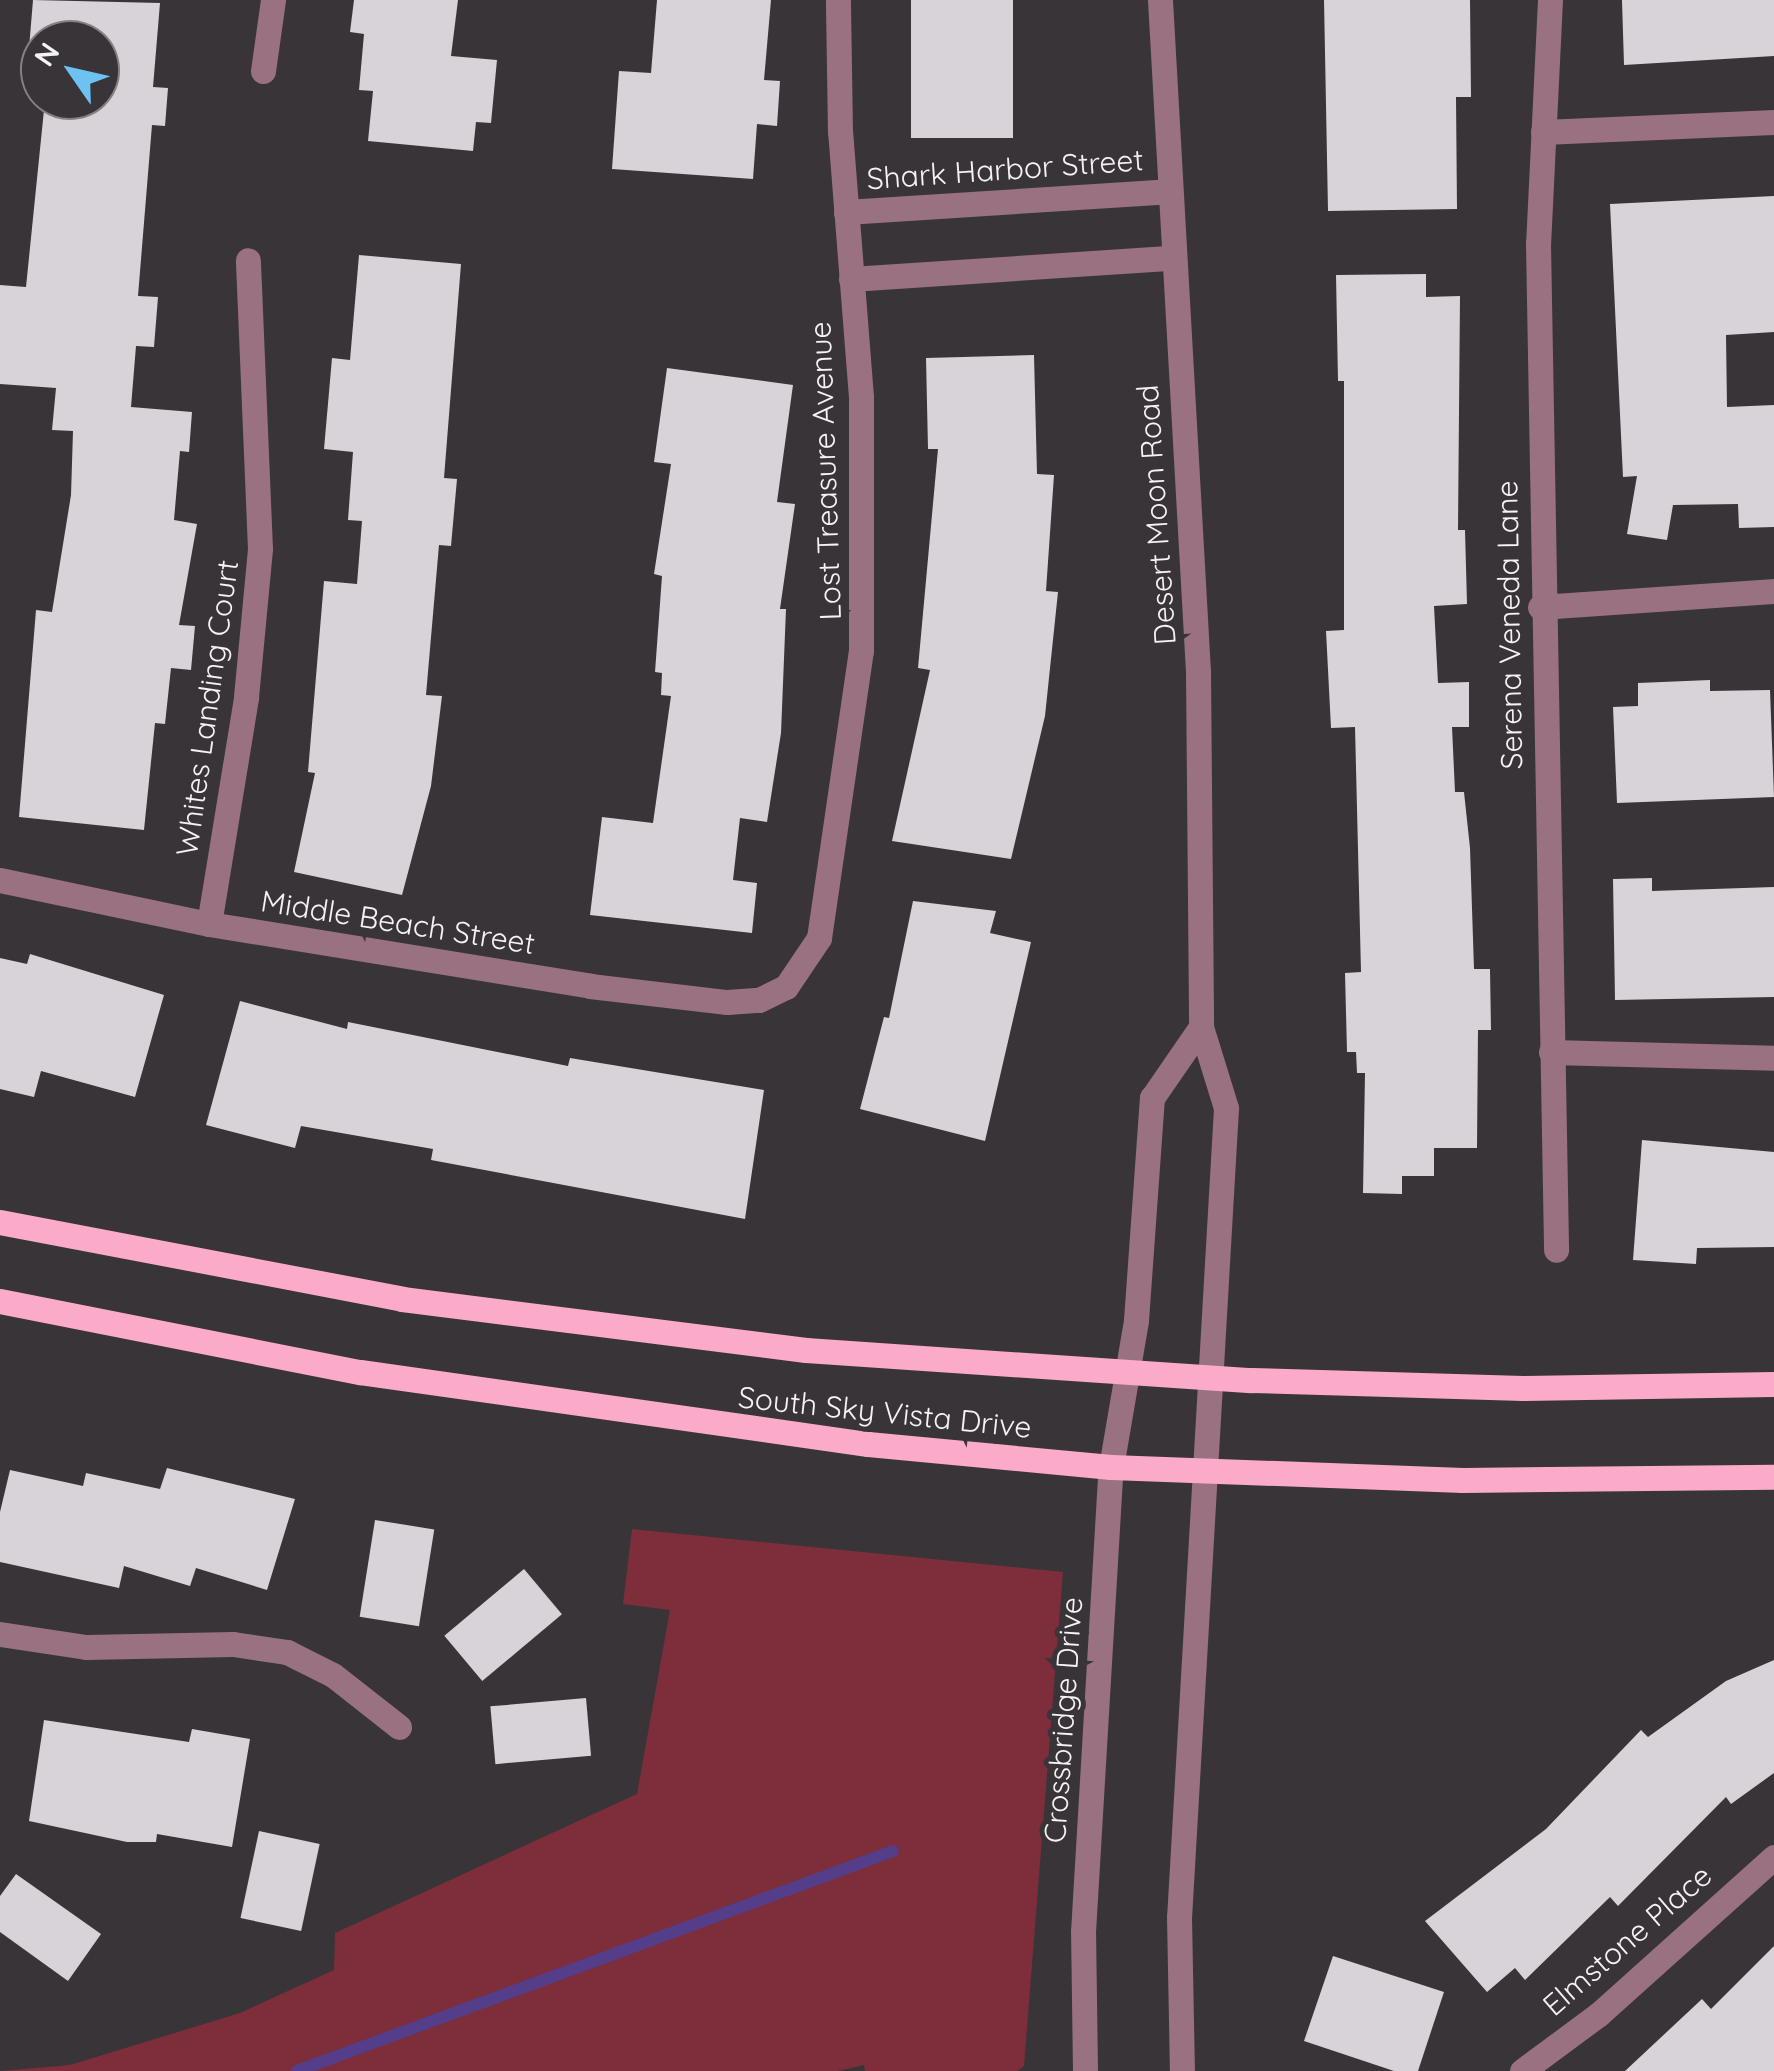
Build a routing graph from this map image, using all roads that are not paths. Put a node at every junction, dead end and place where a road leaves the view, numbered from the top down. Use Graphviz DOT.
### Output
graph roads {
  1 [pos="273,0"];
  2 [pos="838,0"];
  3 [pos="1160,0"];
  4 [pos="1550,0"];
  5 [pos="262,71"];
  6 [pos="1774,122"];
  7 [pos="1543,132"];
  8 [pos="1168,191"];
  9 [pos="846,212"];
  10 [pos="1171,258"];
  11 [pos="248,260"];
  12 [pos="851,279"];
  13 [pos="1774,591"];
  14 [pos="1540,607"];
  15 [pos="0,880"];
  16 [pos="209,924"];
  17 [pos="786,987"];
  18 [pos="1201,1027"];
  19 [pos="1551,1052"];
  20 [pos="1774,1058"];
  21 [pos="0,1222"];
  22 [pos="1556,1250"];
  23 [pos="0,1301"];
  24 [pos="1130,1374"];
  25 [pos="1209,1378"];
  26 [pos="1774,1384"];
  27 [pos="1110,1467"];
  28 [pos="1204,1470"];
  29 [pos="1774,1477"];
  30 [pos="0,1634"];
  31 [pos="399,1727"];
  32 [pos="1774,1857"];
  33 [pos="1085,2071"];
  34 [pos="1182,2071"];
  35 [pos="1522,2071"];
  1 -- 5 [label="street"];
  2 -- 9 [label="street, Lost Treasure Avenue"];
  3 -- 8 [label="street, Desert Moon Road"];
  4 -- 7 [label="street, Serena Veneda Lane"];
  6 -- 7 [label="street"];
  7 -- 14 [label="street, Serena Veneda Lane"];
  8 -- 9 [label="street, Shark Harbor Street"];
  8 -- 10 [label="street, Desert Moon Road"];
  9 -- 12 [label="street, Lost Treasure Avenue"];
  10 -- 12 [label="street"];
  10 -- 18 [label="street, Desert Moon Road"];
  11 -- 16 [label="street, Whites Landing Court"];
  12 -- 17 [label="street, Lost Treasure Avenue"];
  13 -- 14 [label="street"];
  14 -- 19 [label="street, Serena Veneda Lane"];
  15 -- 16 [label="street, Middle Beach Street"];
  16 -- 17 [label="street, Middle Beach Street"];
  18 -- 24 [label="street"];
  18 -- 25 [label="street, Desert Moon Road"];
  19 -- 20 [label="street"];
  19 -- 22 [label="street, Serena Veneda Lane"];
  21 -- 24 [label="main road, South Sky Vista Drive"];
  23 -- 27 [label="main road, South Sky Vista Drive"];
  24 -- 25 [label="main road, South Sky Vista Drive"];
  24 -- 27 [label="street, Crossbridge Drive"];
  25 -- 26 [label="main road, South Sky Vista Drive"];
  25 -- 28 [label="street"];
  27 -- 28 [label="main road, South Sky Vista Drive"];
  27 -- 33 [label="street, Crossbridge Drive"];
  28 -- 29 [label="main road, South Sky Vista Drive"];
  28 -- 34 [label="street"];
  30 -- 31 [label="street"];
  32 -- 35 [label="street, Elmstone Place"];
}
